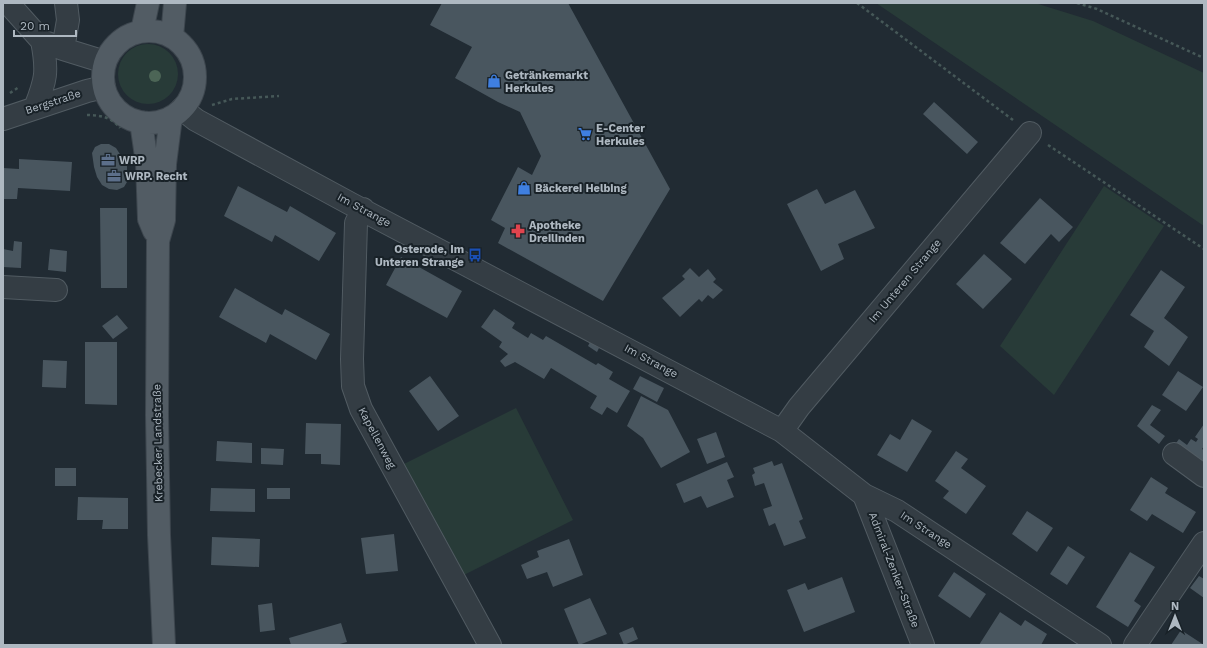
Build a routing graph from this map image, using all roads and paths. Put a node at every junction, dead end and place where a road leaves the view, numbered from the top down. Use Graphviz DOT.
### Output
graph roads {
  1 [pos="8,3"];
  2 [pos="148,3"];
  3 [pos="175,3"];
  4 [pos="1077,3"];
  5 [pos="68,4"];
  6 [pos="142,31"];
  7 [pos="172,37"];
  8 [pos="42,41"];
  9 [pos="63,49"];
  10 [pos="1204,58"];
  11 [pos="106,62"];
  12 [pos="104,87"];
  13 [pos="279,96"];
  14 [pos="35,108"];
  15 [pos="183,115"];
  16 [pos="3,119"];
  17 [pos="140,122"];
  18 [pos="1030,133"];
  19 [pos="363,209"];
  20 [pos="158,241"];
  21 [pos="3,287"];
  22 [pos="56,290"];
  23 [pos="782,431"];
  24 [pos="1174,454"];
  25 [pos="1204,476"];
  26 [pos="864,495"];
  27 [pos="1204,543"];
  28 [pos="164,645"];
  29 [pos="490,645"];
  30 [pos="923,645"];
  31 [pos="1100,645"];
  32 [pos="1135,645"];
  1 -- 8 [label="street"];
  2 -- 6 [label="main road"];
  3 -- 7 [label="main road"];
  4 -- 10 [label="path"];
  5 -- 9 [label="street"];
  6 -- 7 [label="main road"];
  6 -- 11 [label="main road"];
  7 -- 15 [label="main road"];
  8 -- 9 [label="street"];
  8 -- 14 [label="street"];
  9 -- 11 [label="street"];
  11 -- 12 [label="main road"];
  12 -- 14 [label="street, Bergstraße"];
  12 -- 17 [label="main road"];
  13 -- 15 [label="path"];
  14 -- 16 [label="street, Bergstraße"];
  15 -- 17 [label="main road"];
  15 -- 19 [label="street, Im Strange"];
  15 -- 20 [label="main road, Krebecker Landstraße"];
  17 -- 20 [label="main road, Krebecker Landstraße"];
  18 -- 23 [label="street, Im Unteren Strange"];
  19 -- 23 [label="street, Im Strange"];
  19 -- 29 [label="street, Kapellenweg"];
  20 -- 28 [label="main road, Krebecker Landstraße"];
  21 -- 22 [label="street"];
  23 -- 26 [label="street, Im Strange"];
  24 -- 25 [label="street"];
  26 -- 30 [label="street, Admiral-Zenker-Straße"];
  26 -- 31 [label="street, Im Strange"];
  27 -- 32 [label="street"];
}
